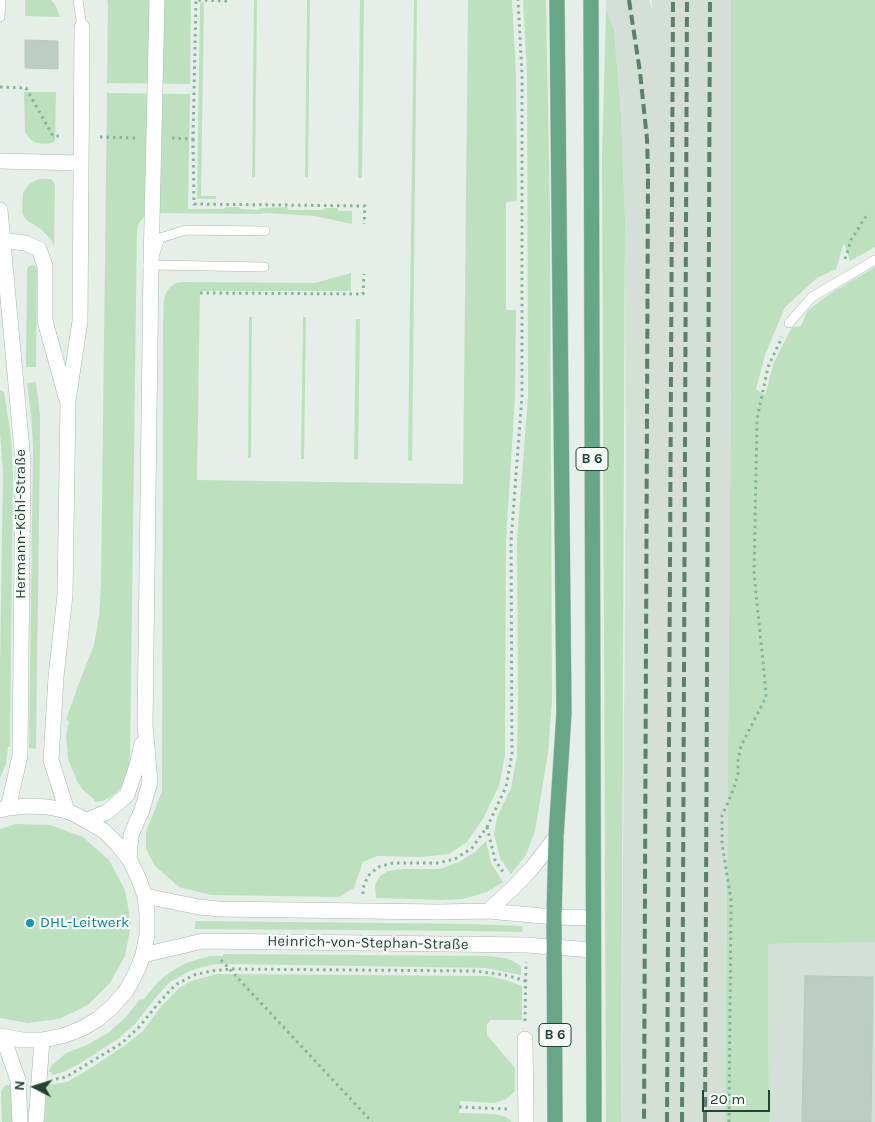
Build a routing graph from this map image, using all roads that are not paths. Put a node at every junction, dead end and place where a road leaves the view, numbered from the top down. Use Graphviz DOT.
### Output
graph roads {
  1 [pos="1,0"];
  2 [pos="78,0"];
  3 [pos="156,0"];
  4 [pos="557,0"];
  5 [pos="591,0"];
  6 [pos="0,17"];
  7 [pos="82,27"];
  8 [pos="0,161"];
  9 [pos="80,162"];
  10 [pos="0,210"];
  11 [pos="265,231"];
  12 [pos="1,240"];
  13 [pos="875,260"];
  14 [pos="151,265"];
  15 [pos="264,267"];
  16 [pos="789,323"];
  17 [pos="68,401"];
  18 [pos="145,725"];
  19 [pos="4,809"];
  20 [pos="67,811"];
  21 [pos="87,820"];
  22 [pos="556,837"];
  23 [pos="129,859"];
  24 [pos="145,896"];
  25 [pos="488,911"];
  26 [pos="554,917"];
  27 [pos="594,918"];
  28 [pos="554,948"];
  29 [pos="594,950"];
  30 [pos="143,955"];
  31 [pos="1,1037"];
  32 [pos="525,1039"];
  33 [pos="42,1040"];
  34 [pos="20,1122"];
  35 [pos="36,1122"];
  36 [pos="526,1122"];
  37 [pos="555,1122"];
  38 [pos="594,1122"];
  1 -- 6 [label="lane"];
  2 -- 7 [label="lane"];
  3 -- 14 [label="street"];
  4 -- 22 [label="main road, B 6"];
  5 -- 27 [label="main road, B 6"];
  7 -- 9 [label="street"];
  8 -- 9 [label="street"];
  9 -- 17 [label="street"];
  10 -- 12 [label="street, Hermann-Köhl-Straße"];
  11 -- 14 [label="lane"];
  12 -- 17 [label="street"];
  12 -- 19 [label="street, Hermann-Köhl-Straße"];
  13 -- 16 [label="lane"];
  14 -- 15 [label="lane"];
  14 -- 18 [label="street"];
  17 -- 20 [label="street"];
  18 -- 21 [label="street"];
  18 -- 23 [label="street"];
  19 -- 20 [label="street"];
  20 -- 21 [label="street"];
  21 -- 23 [label="street"];
  22 -- 25 [label="street"];
  22 -- 26 [label="main road, B 6"];
  23 -- 24 [label="street"];
  24 -- 25 [label="street"];
  24 -- 30 [label="street"];
  25 -- 26 [label="street"];
  26 -- 27 [label="street"];
  26 -- 28 [label="main road, B 6"];
  27 -- 29 [label="main road, B 6"];
  28 -- 29 [label="street, Heinrich-von-Stephan-Straße"];
  28 -- 30 [label="street, Heinrich-von-Stephan-Straße"];
  28 -- 37 [label="main road, B 6"];
  29 -- 38 [label="main road, B 6"];
  30 -- 33 [label="street"];
  31 -- 33 [label="street"];
  31 -- 34 [label="street"];
  32 -- 36 [label="street"];
  33 -- 35 [label="street"];
}
